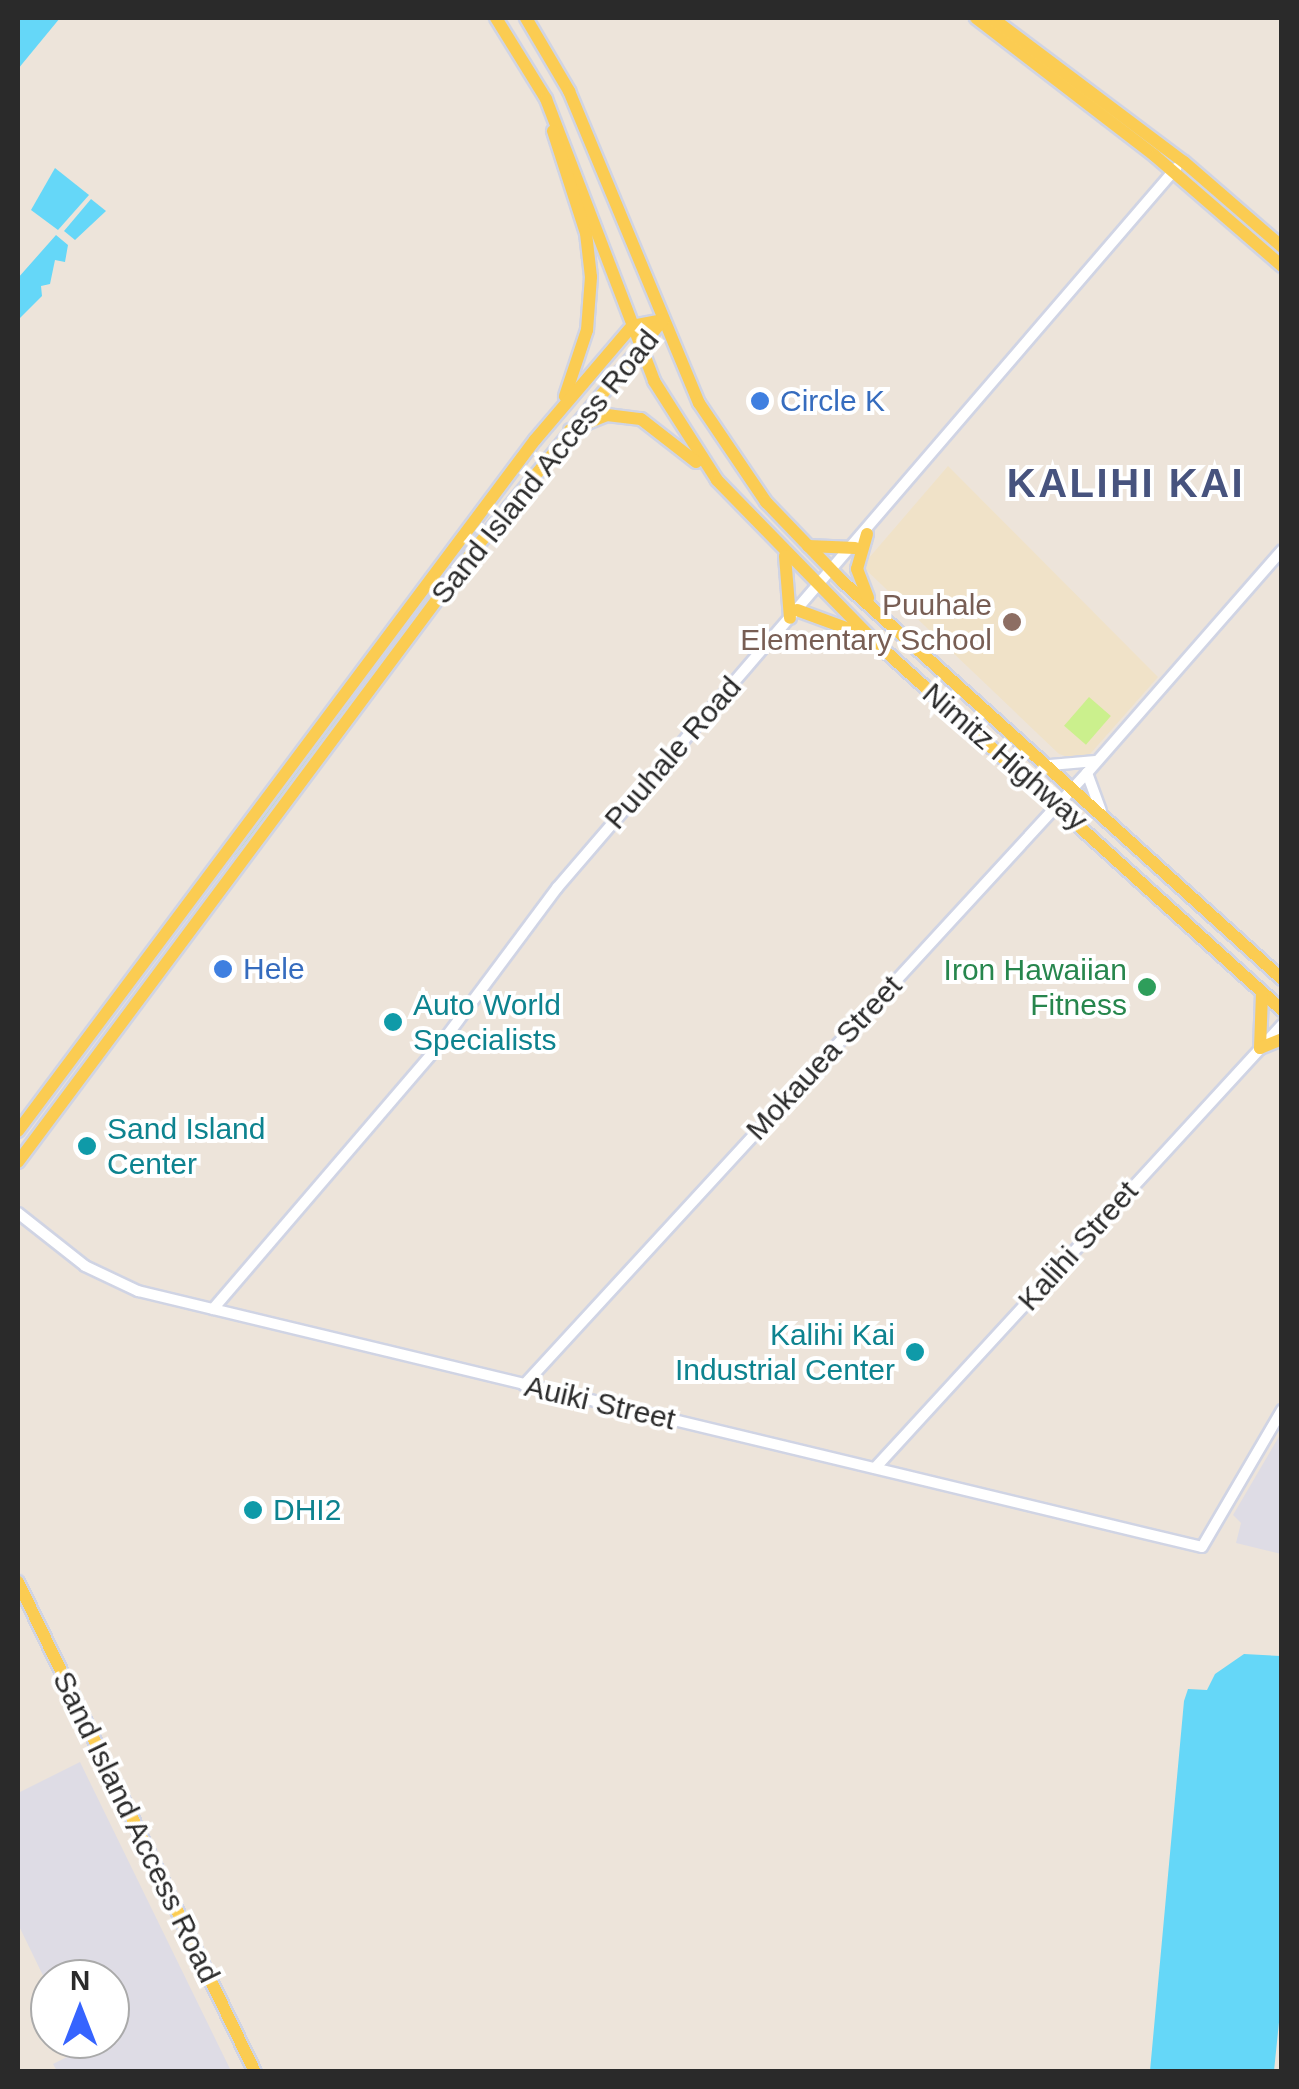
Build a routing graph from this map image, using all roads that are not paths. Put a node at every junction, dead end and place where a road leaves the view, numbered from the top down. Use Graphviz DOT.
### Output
graph roads {
  1 [pos="496,18"];
  2 [pos="526,18"];
  3 [pos="976,18"];
  4 [pos="992,18"];
  5 [pos="546,99"];
  6 [pos="1184,162"];
  7 [pos="1172,170"];
  8 [pos="1282,248"];
  9 [pos="1282,266"];
  10 [pos="663,320"];
  11 [pos="632,326"];
  12 [pos="638,344"];
  13 [pos="556,416"];
  14 [pos="564,434"];
  15 [pos="717,480"];
  16 [pos="867,534"];
  17 [pos="806,546"];
  18 [pos="855,548"];
  19 [pos="1282,550"];
  20 [pos="784,554"];
  21 [pos="832,572"];
  22 [pos="818,586"];
  23 [pos="874,609"];
  24 [pos="794,614"];
  25 [pos="873,640"];
  26 [pos="356,679"];
  27 [pos="371,692"];
  28 [pos="1097,761"];
  29 [pos="1050,765"];
  30 [pos="1087,773"];
  31 [pos="1074,786"];
  32 [pos="1058,804"];
  33 [pos="1101,811"];
  34 [pos="218,863"];
  35 [pos="236,877"];
  36 [pos="1281,978"];
  37 [pos="1262,993"];
  38 [pos="1282,1010"];
  39 [pos="1282,1025"];
  40 [pos="1282,1040"];
  41 [pos="1260,1048"];
  42 [pos="50,1089"];
  43 [pos="65,1099"];
  44 [pos="18,1131"];
  45 [pos="18,1162"];
  46 [pos="18,1213"];
  47 [pos="213,1309"];
  48 [pos="524,1385"];
  49 [pos="1282,1410"];
  50 [pos="875,1468"];
  51 [pos="18,1582"];
  52 [pos="256,2072"];
  1 -- 5 [label="main road, Nimitz Highway"];
  2 -- 10 [label="main road, Nimitz Highway"];
  3 -- 7 [label="main road"];
  4 -- 6 [label="main road"];
  5 -- 11 [label="main road, Nimitz Highway"];
  5 -- 13 [label="main road"];
  6 -- 7 [label="street, Puuhale Road"];
  6 -- 8 [label="main road"];
  7 -- 9 [label="main road"];
  7 -- 16 [label="street, Puuhale Road"];
  10 -- 11 [label="main road, Sand Island Access Road"];
  10 -- 12 [label="main road, Sand Island Access Road"];
  10 -- 17 [label="main road, Nimitz Highway"];
  11 -- 12 [label="main road, Nimitz Highway"];
  11 -- 13 [label="main road, Sand Island Access Road"];
  12 -- 14 [label="main road, Sand Island Access Road"];
  12 -- 15 [label="main road, Nimitz Highway"];
  13 -- 26 [label="main road, Sand Island Access Road"];
  14 -- 15 [label="main road"];
  14 -- 27 [label="main road, Sand Island Access Road"];
  15 -- 20 [label="main road, Nimitz Highway"];
  16 -- 18 [label="street, Puuhale Road"];
  16 -- 23 [label="main road"];
  17 -- 18 [label="main road"];
  17 -- 21 [label="main road, Nimitz Highway"];
  18 -- 21 [label="street, Puuhale Road"];
  19 -- 28 [label="street, Mokauea Street"];
  20 -- 22 [label="main road, Nimitz Highway"];
  20 -- 24 [label="main road"];
  21 -- 22 [label="street, Puuhale Road"];
  21 -- 23 [label="main road, Nimitz Highway"];
  22 -- 24 [label="street, Puuhale Road"];
  22 -- 25 [label="main road, Nimitz Highway"];
  23 -- 29 [label="main road, Nimitz Highway"];
  24 -- 25 [label="main road"];
  24 -- 47 [label="street, Puuhale Road"];
  25 -- 32 [label="main road, Nimitz Highway"];
  26 -- 27 [label="main road"];
  26 -- 34 [label="main road, Sand Island Access Road"];
  27 -- 35 [label="main road, Sand Island Access Road"];
  28 -- 29 [label="street"];
  28 -- 30 [label="street, Mokauea Street"];
  29 -- 31 [label="main road, Nimitz Highway"];
  30 -- 31 [label="street, Mokauea Street"];
  30 -- 33 [label="street"];
  31 -- 32 [label="street, Mokauea Street"];
  31 -- 33 [label="main road, Nimitz Highway"];
  32 -- 37 [label="main road, Nimitz Highway"];
  32 -- 48 [label="street, Mokauea Street"];
  33 -- 36 [label="main road, Nimitz Highway"];
  34 -- 35 [label="main road"];
  34 -- 42 [label="main road, Sand Island Access Road"];
  35 -- 43 [label="main road, Sand Island Access Road"];
  37 -- 38 [label="main road, Nimitz Highway"];
  37 -- 41 [label="main road"];
  39 -- 41 [label="street, Kalihi Street"];
  40 -- 41 [label="main road"];
  41 -- 50 [label="street, Kalihi Street"];
  42 -- 43 [label="main road"];
  42 -- 44 [label="main road, Sand Island Access Road"];
  43 -- 45 [label="main road, Sand Island Access Road"];
  46 -- 47 [label="street, Auiki Street"];
  47 -- 48 [label="street, Auiki Street"];
  48 -- 50 [label="street, Auiki Street"];
  49 -- 50 [label="street, Auiki Street"];
  51 -- 52 [label="main road, Sand Island Access Road"];
}
